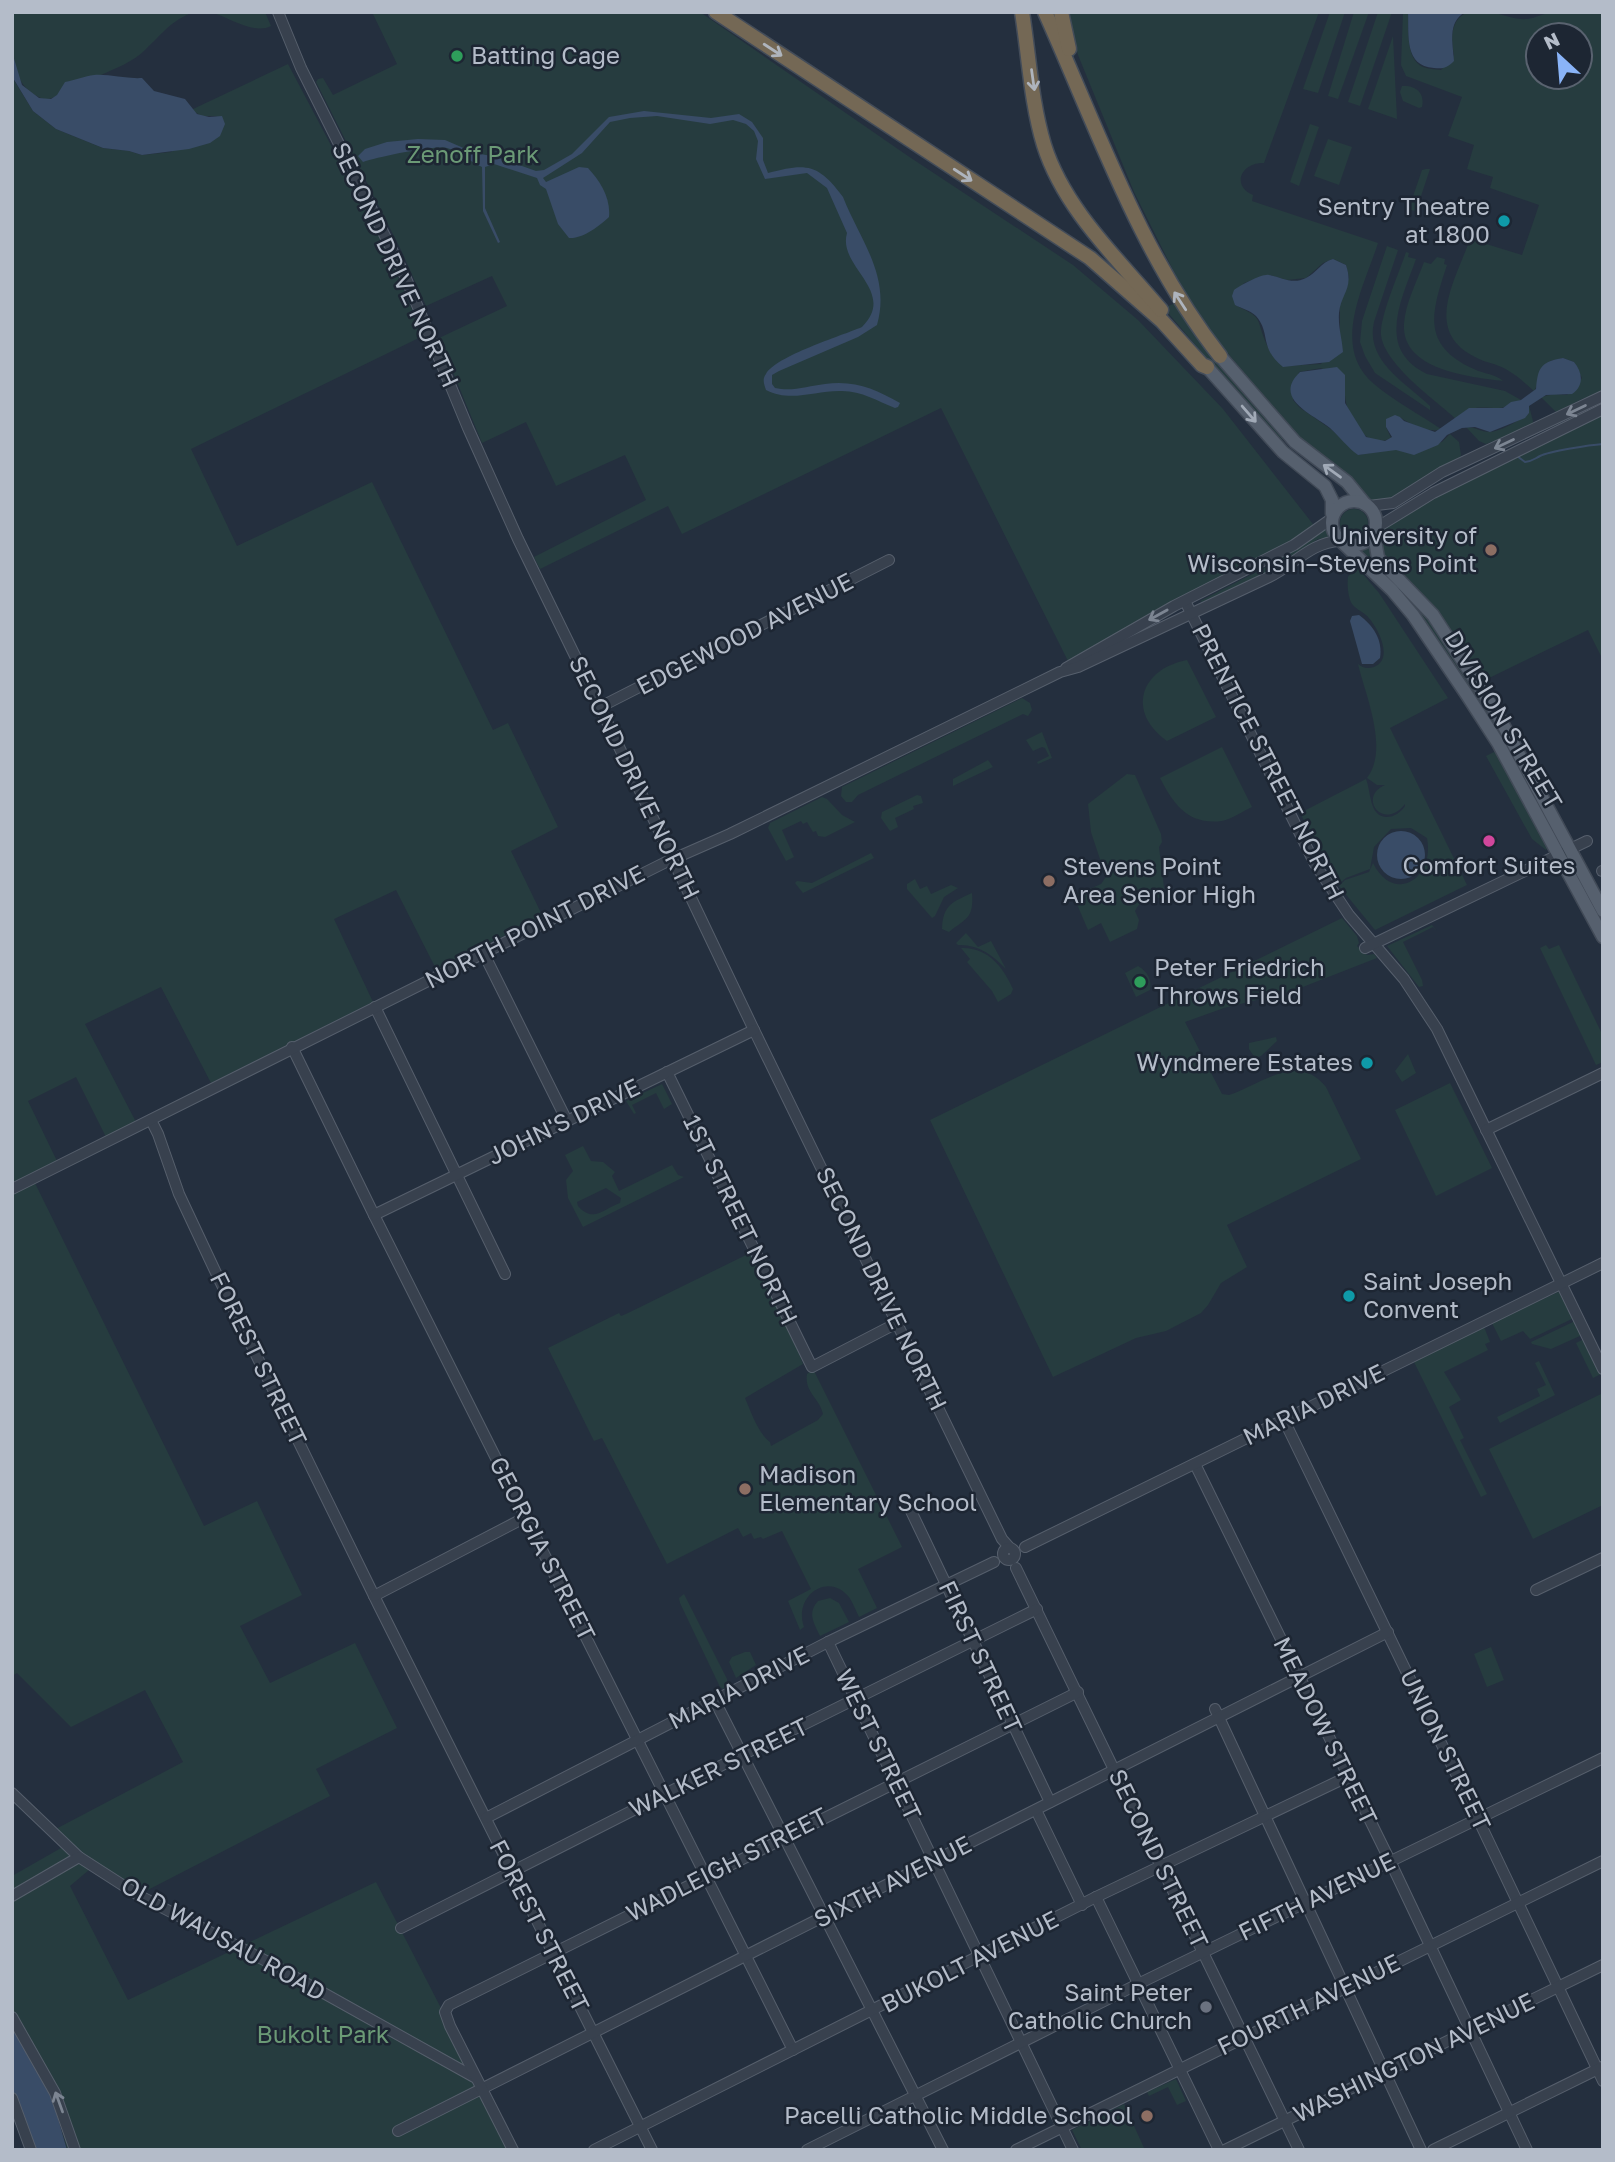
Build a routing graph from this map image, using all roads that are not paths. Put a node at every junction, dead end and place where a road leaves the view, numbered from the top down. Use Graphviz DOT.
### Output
graph roads {
  1 [pos="278,12"];
  2 [pos="716,12"];
  3 [pos="1022,12"];
  4 [pos="1045,12"];
  5 [pos="1061,12"];
  6 [pos="1082,94"];
  7 [pos="1220,356"];
  8 [pos="1207,367"];
  9 [pos="1603,396"];
  10 [pos="1603,410"];
  11 [pos="1367,505"];
  12 [pos="1332,517"];
  13 [pos="1375,531"];
  14 [pos="1341,542"];
  15 [pos="889,560"];
  16 [pos="1185,601"];
  17 [pos="1191,612"];
  18 [pos="1060,672"];
  19 [pos="600,707"];
  20 [pos="1587,841"];
  21 [pos="1564,851"];
  22 [pos="673,859"];
  23 [pos="1603,911"];
  24 [pos="1603,937"];
  25 [pos="1369,946"];
  26 [pos="483,952"];
  27 [pos="375,1007"];
  28 [pos="754,1030"];
  29 [pos="292,1047"];
  30 [pos="667,1072"];
  31 [pos="1603,1073"];
  32 [pos="151,1120"];
  33 [pos="567,1121"];
  34 [pos="1486,1129"];
  35 [pos="456,1175"];
  36 [pos="12,1189"];
  37 [pos="373,1215"];
  38 [pos="1603,1263"];
  39 [pos="505,1274"];
  40 [pos="1562,1283"];
  41 [pos="897,1323"];
  42 [pos="1603,1369"];
  43 [pos="1284,1420"];
  44 [pos="1195,1464"];
  45 [pos="911,1511"];
  46 [pos="526,1517"];
  47 [pos="1009,1554"];
  48 [pos="1603,1558"];
  49 [pos="946,1586"];
  50 [pos="1536,1590"];
  51 [pos="374,1596"];
  52 [pos="1037,1609"];
  53 [pos="1388,1632"];
  54 [pos="972,1641"];
  55 [pos="828,1643"];
  56 [pos="1299,1677"];
  57 [pos="1078,1692"];
  58 [pos="715,1700"];
  59 [pos="855,1700"];
  60 [pos="1217,1713"];
  61 [pos="1011,1724"];
  62 [pos="637,1740"];
  63 [pos="742,1755"];
  64 [pos="1603,1758"];
  65 [pos="1114,1769"];
  66 [pos="1347,1777"];
  67 [pos="896,1781"];
  68 [pos="12,1793"];
  69 [pos="664,1795"];
  70 [pos="1049,1802"];
  71 [pos="1036,1810"];
  72 [pos="1266,1815"];
  73 [pos="486,1818"];
  74 [pos="1478,1819"];
  75 [pos="784,1836"];
  76 [pos="79,1857"];
  77 [pos="934,1860"];
  78 [pos="1390,1861"];
  79 [pos="1603,1861"];
  80 [pos="1162,1866"];
  81 [pos="511,1872"];
  82 [pos="705,1876"];
  83 [pos="12,1896"];
  84 [pos="1096,1897"];
  85 [pos="1307,1901"];
  86 [pos="1518,1902"];
  87 [pos="1082,1905"];
  88 [pos="824,1917"];
  89 [pos="401,1928"];
  90 [pos="1430,1945"];
  91 [pos="1204,1952"];
  92 [pos="552,1954"];
  93 [pos="746,1956"];
  94 [pos="980,1956"];
  95 [pos="1603,1965"];
  96 [pos="1138,1983"];
  97 [pos="1558,1987"];
  98 [pos="1345,1988"];
  99 [pos="873,2011"];
  100 [pos="12,2017"];
  101 [pos="1470,2030"];
  102 [pos="593,2034"];
  103 [pos="1245,2036"];
  104 [pos="1021,2041"];
  105 [pos="793,2050"];
  106 [pos="1600,2068"];
  107 [pos="1178,2069"];
  108 [pos="1384,2072"];
  109 [pos="474,2077"];
  110 [pos="1603,2081"];
  111 [pos="480,2090"];
  112 [pos="915,2095"];
  113 [pos="12,2098"];
  114 [pos="1509,2112"];
  115 [pos="1285,2121"];
  116 [pos="640,2127"];
  117 [pos="1061,2127"];
  118 [pos="398,2131"];
  119 [pos="31,2150"];
  120 [pos="75,2150"];
  121 [pos="513,2150"];
  122 [pos="594,2150"];
  123 [pos="652,2150"];
  124 [pos="807,2150"];
  125 [pos="943,2150"];
  126 [pos="1016,2150"];
  127 [pos="1073,2150"];
  128 [pos="1219,2150"];
  129 [pos="1225,2150"];
  130 [pos="1299,2150"];
  131 [pos="1421,2150"];
  132 [pos="1433,2150"];
  133 [pos="1527,2150"];
  1 -- 19 [label="street, SECOND DRIVE NORTH"];
  2 -- 8 [label="highway, one-way"];
  3 -- 8 [label="highway, one-way"];
  4 -- 6 [label="highway"];
  5 -- 6 [label="highway"];
  7 -- 6 [label="highway, one-way"];
  11 -- 7 [label="main road, one-way"];
  8 -- 12 [label="main road, one-way"];
  9 -- 11 [label="street, one-way"];
  10 -- 13 [label="street"];
  11 -- 12 [label="main road"];
  11 -- 13 [label="main road"];
  12 -- 14 [label="main road"];
  12 -- 16 [label="street, NORTH POINT DRIVE"];
  13 -- 14 [label="main road"];
  13 -- 21 [label="main road, DIVISION STREET"];
  14 -- 17 [label="street, NORTH POINT DRIVE"];
  14 -- 21 [label="main road, DIVISION STREET"];
  15 -- 19 [label="street, EDGEWOOD AVENUE"];
  16 -- 17 [label="street, PRENTICE STREET NORTH"];
  16 -- 18 [label="street, NORTH POINT DRIVE, one-way"];
  17 -- 18 [label="street, NORTH POINT DRIVE"];
  17 -- 25 [label="street, PRENTICE STREET NORTH"];
  18 -- 22 [label="street, NORTH POINT DRIVE"];
  19 -- 22 [label="street, SECOND DRIVE NORTH"];
  20 -- 21 [label="street"];
  21 -- 23 [label="main road, DIVISION STREET"];
  21 -- 24 [label="main road, DIVISION STREET"];
  21 -- 25 [label="street"];
  22 -- 26 [label="street, NORTH POINT DRIVE"];
  22 -- 28 [label="street, SECOND DRIVE NORTH"];
  25 -- 34 [label="street, PRENTICE STREET NORTH"];
  26 -- 27 [label="street, NORTH POINT DRIVE"];
  26 -- 33 [label="street"];
  27 -- 29 [label="street, NORTH POINT DRIVE"];
  27 -- 35 [label="street"];
  28 -- 30 [label="street, JOHN'S DRIVE"];
  28 -- 41 [label="street, SECOND DRIVE NORTH"];
  29 -- 32 [label="street, NORTH POINT DRIVE"];
  29 -- 37 [label="street, GEORGIA STREET"];
  30 -- 33 [label="street, JOHN'S DRIVE"];
  30 -- 41 [label="street, 1ST STREET NORTH"];
  31 -- 34 [label="street"];
  32 -- 36 [label="street, NORTH POINT DRIVE"];
  32 -- 51 [label="street, FOREST STREET"];
  33 -- 35 [label="street, JOHN'S DRIVE"];
  34 -- 40 [label="street, PRENTICE STREET NORTH"];
  35 -- 37 [label="street, JOHN'S DRIVE"];
  35 -- 39 [label="street"];
  37 -- 46 [label="street, GEORGIA STREET"];
  38 -- 40 [label="street, MARIA DRIVE"];
  40 -- 42 [label="street, PRENTICE STREET NORTH"];
  40 -- 43 [label="street, MARIA DRIVE"];
  41 -- 47 [label="street, SECOND DRIVE NORTH"];
  43 -- 44 [label="street, MARIA DRIVE"];
  43 -- 53 [label="street, UNION STREET"];
  44 -- 47 [label="street, MARIA DRIVE"];
  44 -- 56 [label="street, MEADOW STREET"];
  45 -- 49 [label="street, FIRST STREET"];
  46 -- 51 [label="street"];
  46 -- 62 [label="street, GEORGIA STREET"];
  47 -- 49 [label="street, MARIA DRIVE"];
  47 -- 52 [label="street, SECOND STREET"];
  48 -- 50 [label="street"];
  49 -- 54 [label="street, FIRST STREET"];
  49 -- 55 [label="street, MARIA DRIVE"];
  51 -- 73 [label="street, FOREST STREET"];
  52 -- 54 [label="street, WALKER STREET"];
  52 -- 57 [label="street, SECOND STREET"];
  53 -- 56 [label="street, SIXTH AVENUE"];
  53 -- 74 [label="street, UNION STREET"];
  54 -- 59 [label="street, WALKER STREET"];
  54 -- 61 [label="street, FIRST STREET"];
  55 -- 58 [label="street, MARIA DRIVE"];
  55 -- 59 [label="street, WEST STREET"];
  56 -- 60 [label="street, SIXTH AVENUE"];
  56 -- 66 [label="street, MEADOW STREET"];
  57 -- 61 [label="street, WADLEIGH STREET"];
  57 -- 65 [label="street, SECOND STREET"];
  58 -- 62 [label="street, MARIA DRIVE"];
  58 -- 63 [label="street"];
  59 -- 63 [label="street, WALKER STREET"];
  59 -- 67 [label="street, WEST STREET"];
  60 -- 65 [label="street, SIXTH AVENUE"];
  60 -- 72 [label="street"];
  61 -- 67 [label="street, WADLEIGH STREET"];
  61 -- 70 [label="street, FIRST STREET"];
  62 -- 69 [label="street, GEORGIA STREET"];
  62 -- 73 [label="street, MARIA DRIVE"];
  63 -- 69 [label="street, WALKER STREET"];
  63 -- 75 [label="street"];
  64 -- 74 [label="street, FIFTH AVENUE"];
  65 -- 70 [label="street, SIXTH AVENUE"];
  65 -- 80 [label="street, SECOND STREET"];
  66 -- 72 [label="street, BUKOLT AVENUE"];
  66 -- 78 [label="street, MEADOW STREET"];
  67 -- 75 [label="street, WADLEIGH STREET"];
  67 -- 77 [label="street, WEST STREET"];
  68 -- 76 [label="street, OLD WAUSAU ROAD"];
  69 -- 81 [label="street, WALKER STREET"];
  69 -- 82 [label="street, GEORGIA STREET"];
  70 -- 71 [label="street, SIXTH AVENUE"];
  71 -- 77 [label="street, SIXTH AVENUE"];
  71 -- 87 [label="street"];
  72 -- 80 [label="street, BUKOLT AVENUE"];
  72 -- 85 [label="street"];
  73 -- 81 [label="street, FOREST STREET"];
  74 -- 78 [label="street, FIFTH AVENUE"];
  74 -- 86 [label="street, UNION STREET"];
  75 -- 82 [label="street, WADLEIGH STREET"];
  75 -- 88 [label="street"];
  76 -- 83 [label="street"];
  76 -- 109 [label="street, OLD WAUSAU ROAD"];
  77 -- 88 [label="street, SIXTH AVENUE"];
  77 -- 94 [label="street, WEST STREET"];
  78 -- 85 [label="street, FIFTH AVENUE"];
  78 -- 90 [label="street, MEADOW STREET"];
  79 -- 86 [label="street, FOURTH AVENUE"];
  80 -- 84 [label="street, BUKOLT AVENUE"];
  80 -- 91 [label="street, SECOND STREET"];
  81 -- 89 [label="street, WALKER STREET"];
  81 -- 92 [label="street, FOREST STREET"];
  82 -- 92 [label="street, WADLEIGH STREET"];
  82 -- 93 [label="street, GEORGIA STREET"];
  84 -- 87 [label="street, BUKOLT AVENUE"];
  84 -- 96 [label="street"];
  85 -- 91 [label="street, FIFTH AVENUE"];
  85 -- 98 [label="street"];
  86 -- 90 [label="street, FOURTH AVENUE"];
  86 -- 97 [label="street, UNION STREET"];
  87 -- 94 [label="street, BUKOLT AVENUE"];
  88 -- 93 [label="street, SIXTH AVENUE"];
  88 -- 99 [label="street"];
  90 -- 98 [label="street, FOURTH AVENUE"];
  90 -- 101 [label="street, MEADOW STREET"];
  91 -- 96 [label="street, FIFTH AVENUE"];
  91 -- 103 [label="street, SECOND STREET"];
  92 -- 102 [label="street, FOREST STREET"];
  92 -- 109 [label="street, WADLEIGH STREET"];
  93 -- 102 [label="street, SIXTH AVENUE"];
  93 -- 105 [label="street, GEORGIA STREET"];
  94 -- 99 [label="street, BUKOLT AVENUE"];
  94 -- 104 [label="street, WEST STREET"];
  95 -- 97 [label="street, WASHINGTON AVENUE"];
  96 -- 104 [label="street, FIFTH AVENUE"];
  96 -- 107 [label="street"];
  97 -- 101 [label="street, WASHINGTON AVENUE"];
  97 -- 106 [label="street, UNION STREET"];
  98 -- 103 [label="street, FOURTH AVENUE"];
  98 -- 108 [label="street"];
  99 -- 105 [label="street, BUKOLT AVENUE"];
  99 -- 112 [label="street"];
  120 -- 100 [label="street, one-way"];
  101 -- 108 [label="street, WASHINGTON AVENUE"];
  101 -- 114 [label="street, MEADOW STREET"];
  102 -- 111 [label="street, SIXTH AVENUE"];
  102 -- 116 [label="street, FOREST STREET"];
  103 -- 107 [label="street, FOURTH AVENUE"];
  103 -- 115 [label="street, SECOND STREET"];
  104 -- 112 [label="street, FIFTH AVENUE"];
  104 -- 117 [label="street, WEST STREET"];
  105 -- 116 [label="street, BUKOLT AVENUE"];
  106 -- 110 [label="street, UNION STREET"];
  106 -- 114 [label="street"];
  107 -- 117 [label="street, FOURTH AVENUE"];
  107 -- 128 [label="street"];
  108 -- 115 [label="street, WASHINGTON AVENUE"];
  108 -- 131 [label="street"];
  109 -- 111 [label="street"];
  111 -- 118 [label="street, SIXTH AVENUE"];
  111 -- 121 [label="street"];
  112 -- 124 [label="street, FIFTH AVENUE"];
  112 -- 125 [label="street"];
  113 -- 119 [label="street"];
  114 -- 132 [label="street"];
  114 -- 133 [label="street, MEADOW STREET"];
  115 -- 129 [label="street, WASHINGTON AVENUE"];
  115 -- 130 [label="street, SECOND STREET"];
  116 -- 122 [label="street, BUKOLT AVENUE"];
  116 -- 123 [label="street"];
  117 -- 126 [label="street, FOURTH AVENUE"];
  117 -- 127 [label="street, WEST STREET"];
}
